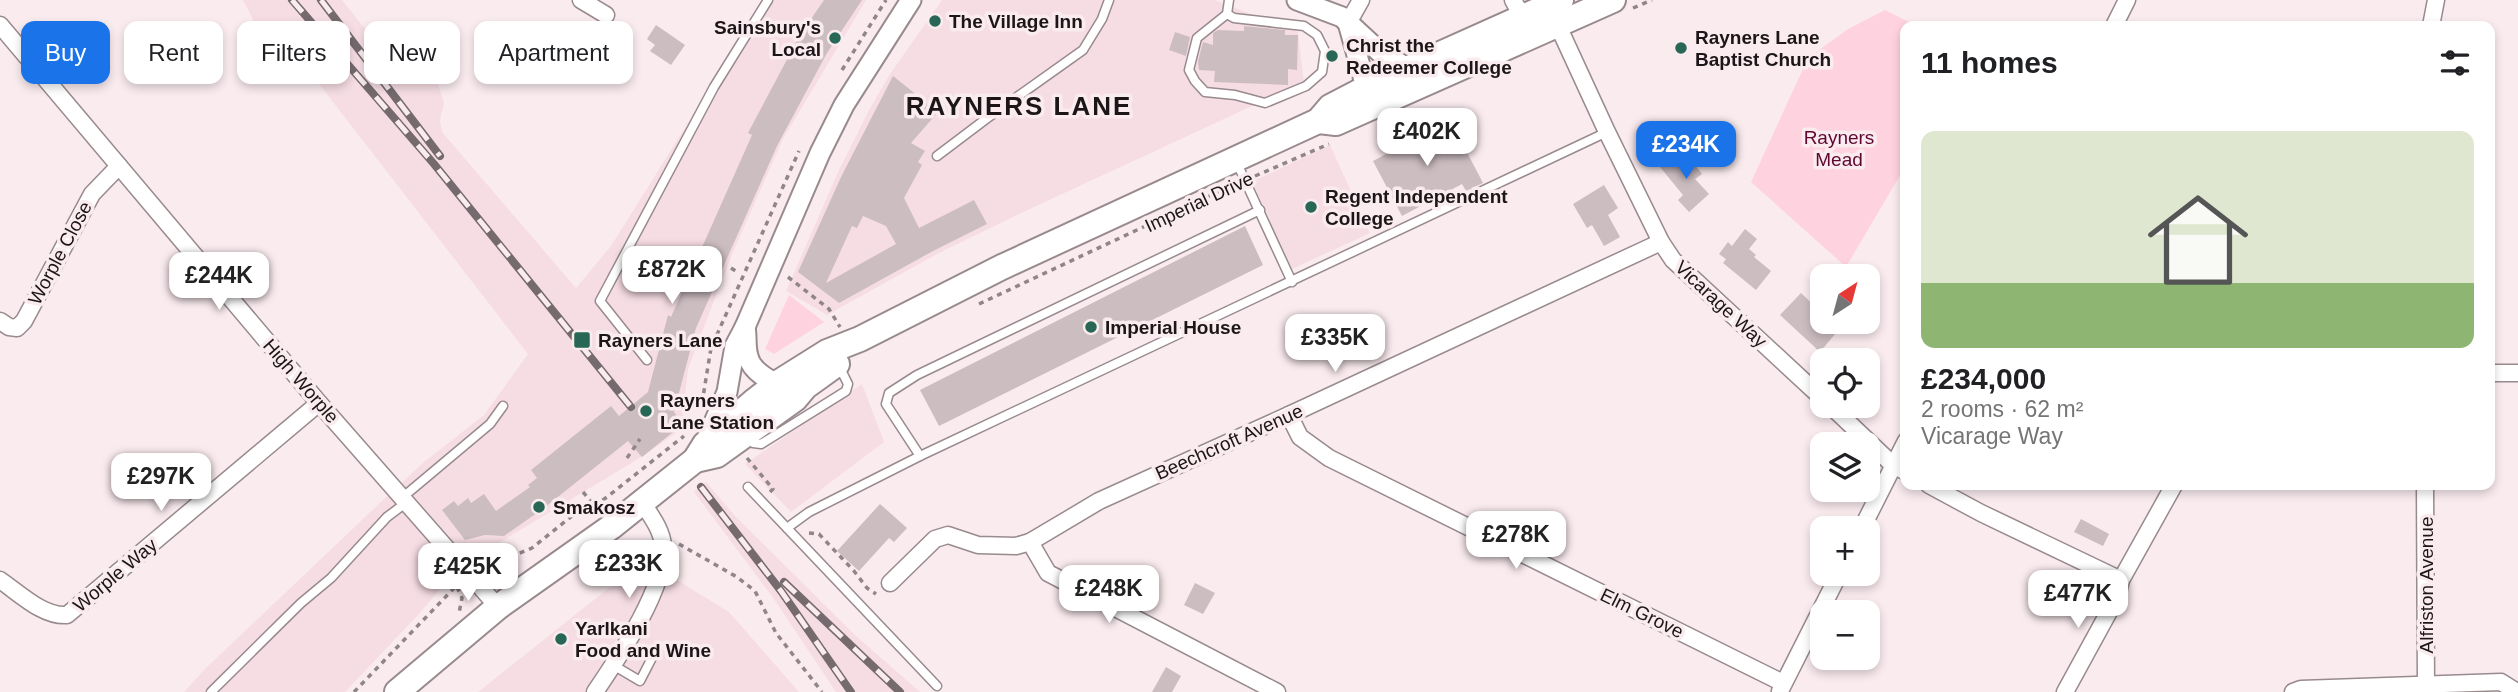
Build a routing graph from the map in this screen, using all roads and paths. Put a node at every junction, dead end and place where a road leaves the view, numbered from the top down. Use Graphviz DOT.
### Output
graph roads {
  1 [pos="581,0"];
  2 [pos="768,0"];
  3 [pos="911,0"];
  4 [pos="1109,0"];
  5 [pos="1229,0"];
  6 [pos="1297,0"];
  7 [pos="1361,0"];
  8 [pos="1613,0"];
  9 [pos="2127,0"];
  10 [pos="2436,0"];
  11 [pos="1517,8"];
  12 [pos="1556,10"];
  13 [pos="1227,14"];
  14 [pos="606,15"];
  15 [pos="2116,21"];
  16 [pos="2432,21"];
  17 [pos="1348,23"];
  18 [pos="0,25"];
  19 [pos="1408,68"];
  20 [pos="1364,100"];
  21 [pos="1607,132"];
  22 [pos="1332,142"];
  23 [pos="937,156"];
  24 [pos="119,166"];
  25 [pos="1240,169"];
  26 [pos="1260,210"];
  27 [pos="1661,242"];
  28 [pos="749,258"];
  29 [pos="731,268"];
  30 [pos="739,273"];
  31 [pos="788,276"];
  32 [pos="1292,282"];
  33 [pos="968,309"];
  34 [pos="0,321"];
  35 [pos="745,327"];
  36 [pos="851,334"];
  37 [pos="832,358"];
  38 [pos="647,360"];
  39 [pos="2495,373"];
  40 [pos="2518,373"];
  41 [pos="704,383"];
  42 [pos="776,384"];
  43 [pos="805,387"];
  44 [pos="1810,387"];
  45 [pos="319,403"];
  46 [pos="503,406"];
  47 [pos="1289,415"];
  48 [pos="1843,418"];
  49 [pos="745,435"];
  50 [pos="640,439"];
  51 [pos="697,444"];
  52 [pos="920,456"];
  53 [pos="627,458"];
  54 [pos="753,468"];
  55 [pos="1900,469"];
  56 [pos="748,487"];
  57 [pos="1938,490"];
  58 [pos="2172,490"];
  59 [pos="2425,490"];
  60 [pos="583,492"];
  61 [pos="770,492"];
  62 [pos="405,499"];
  63 [pos="642,502"];
  64 [pos="596,508"];
  65 [pos="1869,516"];
  66 [pos="787,528"];
  67 [pos="798,540"];
  68 [pos="1030,542"];
  69 [pos="663,544"];
  70 [pos="475,567"];
  71 [pos="461,579"];
  72 [pos="0,580"];
  73 [pos="2122,580"];
  74 [pos="890,583"];
  75 [pos="1833,586"];
  76 [pos="498,607"];
  77 [pos="656,650"];
  78 [pos="613,665"];
  79 [pos="2426,684"];
  80 [pos="937,686"];
  81 [pos="1781,687"];
  82 [pos="211,692"];
  83 [pos="354,692"];
  84 [pos="397,692"];
  85 [pos="595,692"];
  86 [pos="822,692"];
  87 [pos="1277,692"];
  88 [pos="2066,692"];
  89 [pos="2293,692"];
  90 [pos="2517,692"];
  1 -- 14 [label="street"];
  2 -- 38 [label="lane"];
  3 -- 35 [label="street"];
  4 -- 23 [label="lane"];
  5 -- 13 [label="lane"];
  6 -- 17 [label="street"];
  7 -- 17 [label="street"];
  8 -- 12 [label="main road, Imperial Drive"];
  9 -- 15 [label="street"];
  10 -- 16 [label="street"];
  11 -- 12 [label="main road, Imperial Drive"];
  11 -- 19 [label="main road, Imperial Drive"];
  12 -- 20 [label="main road, Imperial Drive"];
  12 -- 21 [label="street, Vicarage Way"];
  13 -- 13 [label="lane"];
  17 -- 19 [label="street"];
  17 -- 20 [label="street"];
  18 -- 24 [label="street, High Worple"];
  19 -- 20 [label="main road, Imperial Drive"];
  20 -- 25 [label="main road, Imperial Drive"];
  21 -- 27 [label="street, Vicarage Way"];
  21 -- 32 [label="lane"];
  22 -- 25 [label="path, Imperial Drive"];
  24 -- 34 [label="street, Worple Close"];
  24 -- 45 [label="street, High Worple"];
  25 -- 26 [label="lane"];
  25 -- 33 [label="path, Imperial Drive"];
  25 -- 36 [label="main road, Imperial Drive"];
  26 -- 32 [label="lane"];
  26 -- 52 [label="lane"];
  27 -- 44 [label="street, Vicarage Way"];
  27 -- 47 [label="street, Beechcroft Avenue"];
  28 -- 41 [label="path"];
  29 -- 30 [label="path"];
  31 -- 36 [label="path"];
  32 -- 52 [label="lane"];
  35 -- 42 [label="street"];
  35 -- 51 [label="street"];
  36 -- 37 [label="main road, Imperial Drive"];
  37 -- 42 [label="main road, Imperial Drive"];
  37 -- 43 [label="main road, Imperial Drive"];
  37 -- 49 [label="lane"];
  39 -- 40 [label="street"];
  42 -- 43 [label="street"];
  42 -- 51 [label="main road, Imperial Drive"];
  43 -- 49 [label="main road, Imperial Drive"];
  45 -- 62 [label="street, High Worple"];
  45 -- 72 [label="street, Worple Way"];
  46 -- 62 [label="lane"];
  47 -- 68 [label="street, Beechcroft Avenue"];
  47 -- 81 [label="street, Elm Grove"];
  48 -- 55 [label="street"];
  49 -- 51 [label="main road, Imperial Drive"];
  50 -- 53 [label="path"];
  51 -- 63 [label="main road, Imperial Drive"];
  51 -- 64 [label="path"];
  52 -- 66 [label="lane"];
  54 -- 61 [label="path"];
  55 -- 65 [label="street"];
  56 -- 66 [label="lane"];
  57 -- 73 [label="street"];
  58 -- 73 [label="street"];
  59 -- 79 [label="street, Alfriston Avenue"];
  60 -- 64 [label="path"];
  62 -- 76 [label="street, High Worple"];
  62 -- 82 [label="lane"];
  63 -- 69 [label="street"];
  63 -- 76 [label="main road, Imperial Drive"];
  64 -- 70 [label="path"];
  66 -- 67 [label="lane"];
  67 -- 74 [label="path"];
  67 -- 80 [label="lane"];
  68 -- 74 [label="street"];
  68 -- 87 [label="street"];
  69 -- 78 [label="street"];
  69 -- 86 [label="path"];
  71 -- 83 [label="path"];
  73 -- 88 [label="street"];
  75 -- 81 [label="street"];
  76 -- 84 [label="main road, Imperial Drive"];
  77 -- 78 [label="lane"];
  78 -- 85 [label="street"];
  79 -- 89 [label="street"];
  79 -- 90 [label="street"];
}
